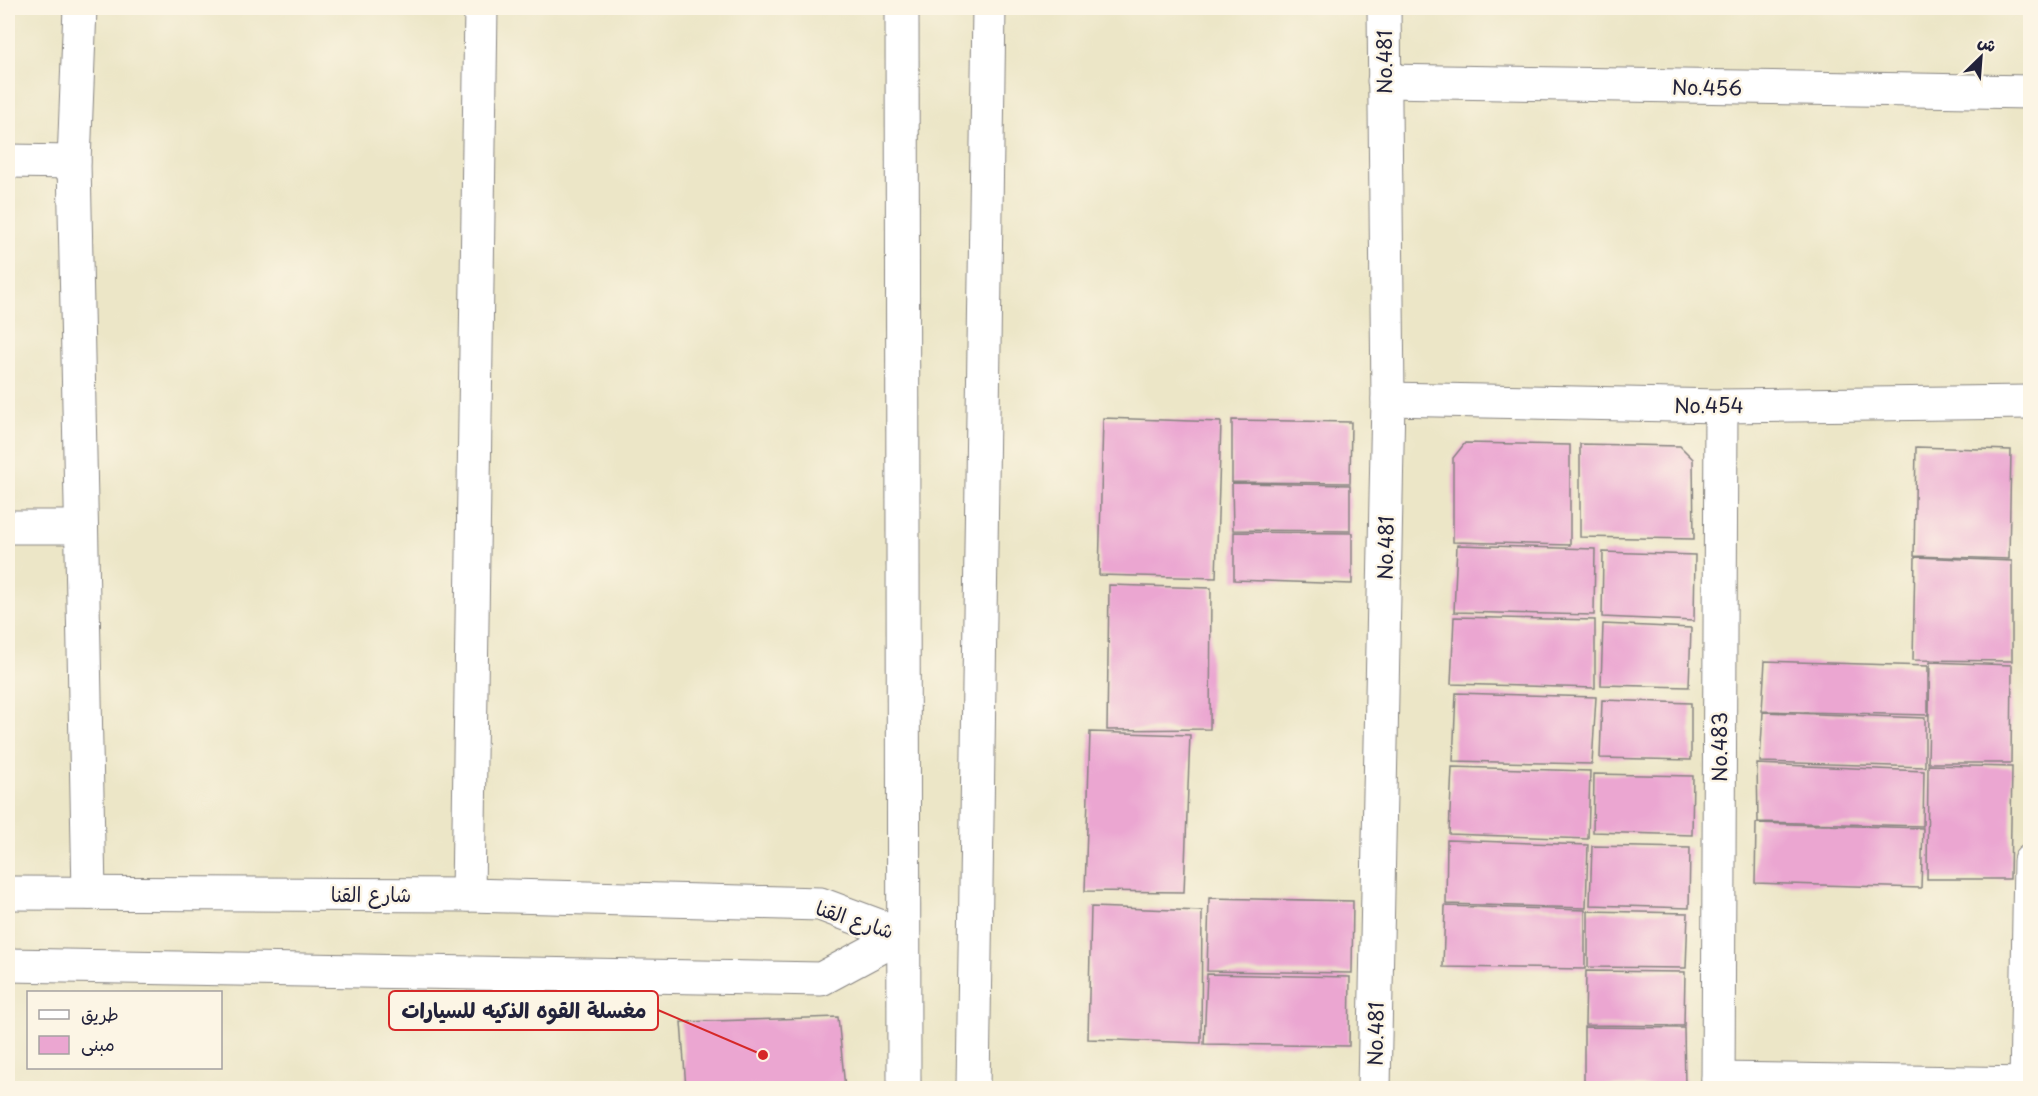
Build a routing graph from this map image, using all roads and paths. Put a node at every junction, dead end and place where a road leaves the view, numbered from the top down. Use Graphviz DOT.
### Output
graph roads {
  1 [pos="80,8"];
  2 [pos="481,8"];
  3 [pos="902,8"];
  4 [pos="989,8"];
  5 [pos="1384,8"];
  6 [pos="1384,81"];
  7 [pos="2031,92"];
  8 [pos="8,161"];
  9 [pos="74,162"];
  10 [pos="1388,399"];
  11 [pos="2031,402"];
  12 [pos="1721,406"];
  13 [pos="8,527"];
  14 [pos="81,527"];
  15 [pos="2031,861"];
  16 [pos="8,893"];
  17 [pos="89,893"];
  18 [pos="468,895"];
  19 [pos="903,935"];
  20 [pos="8,965"];
  21 [pos="1718,1084"];
  22 [pos="2028,1084"];
  23 [pos="904,1089"];
  24 [pos="973,1089"];
  25 [pos="1374,1089"];
  1 -- 9 [label="street"];
  2 -- 18 [label="street"];
  3 -- 19 [label="street"];
  4 -- 24 [label="street"];
  5 -- 6 [label="street, No.481"];
  6 -- 7 [label="street, No.456"];
  6 -- 10 [label="street, No.481"];
  8 -- 9 [label="street"];
  9 -- 14 [label="street"];
  10 -- 12 [label="street, No.454"];
  10 -- 25 [label="street, No.481"];
  11 -- 12 [label="street, No.454"];
  12 -- 21 [label="street, No.483"];
  13 -- 14 [label="street"];
  14 -- 17 [label="street"];
  15 -- 22 [label="street"];
  16 -- 17 [label="street, شارع القنا"];
  17 -- 18 [label="street, شارع القنا"];
  18 -- 19 [label="street, شارع القنا"];
  19 -- 20 [label="street, شارع القنا"];
  19 -- 23 [label="street"];
  21 -- 22 [label="street"];
}
